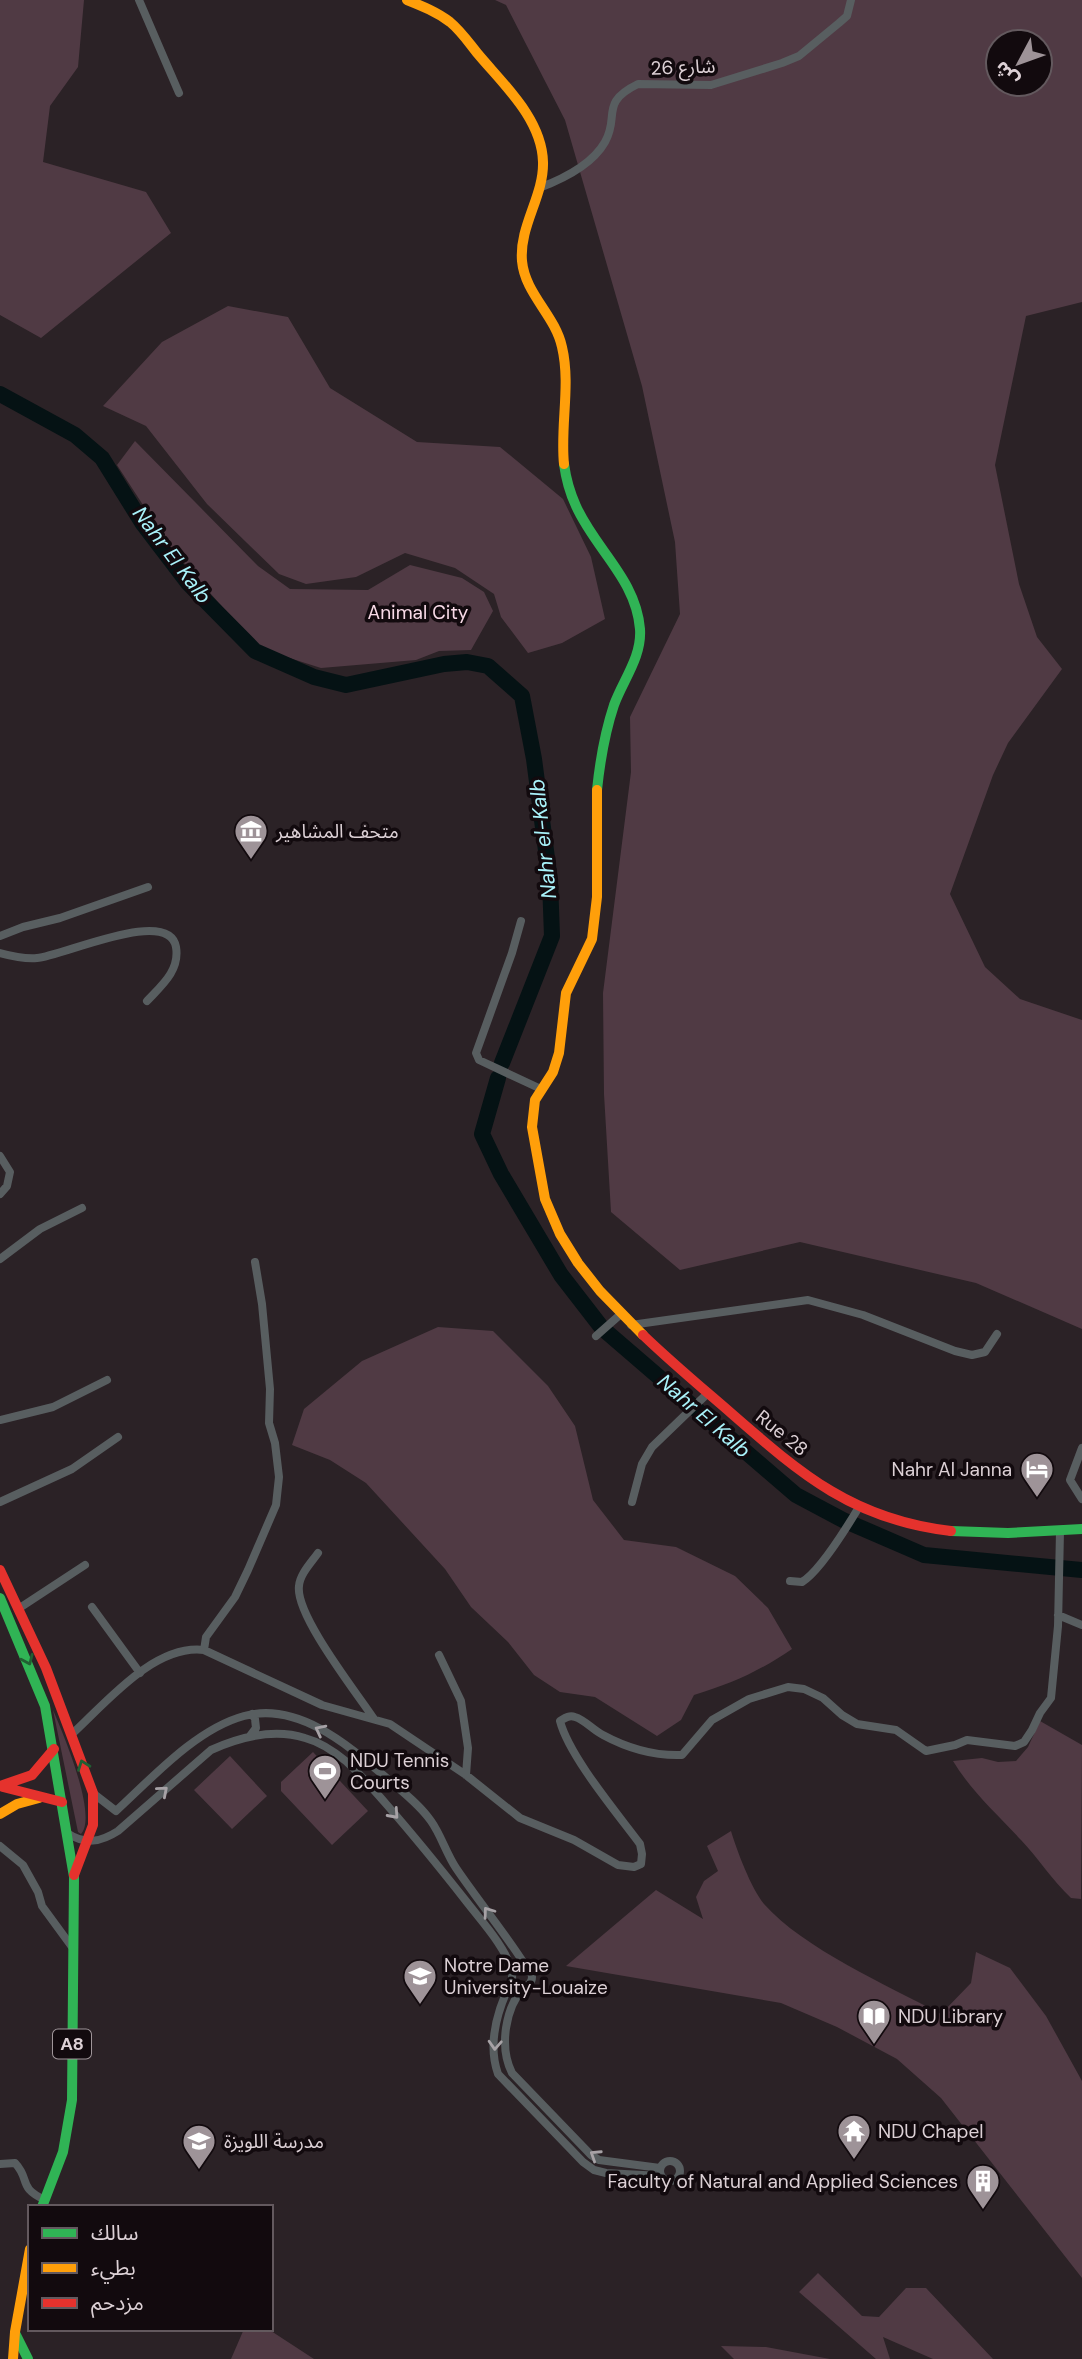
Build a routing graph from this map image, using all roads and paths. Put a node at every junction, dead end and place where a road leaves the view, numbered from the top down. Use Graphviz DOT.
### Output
graph roads {
  1 [pos="139,0"];
  2 [pos="407,0"];
  3 [pos="851,0"];
  4 [pos="179,93"];
  5 [pos="539,188"];
  6 [pos="148,887"];
  7 [pos="521,921"];
  8 [pos="0,936"];
  9 [pos="0,953"];
  10 [pos="147,1001"];
  11 [pos="541,1089"];
  12 [pos="0,1156"];
  13 [pos="0,1194"];
  14 [pos="82,1208"];
  15 [pos="0,1259"];
  16 [pos="255,1262"];
  17 [pos="620,1315"];
  18 [pos="631,1325"];
  19 [pos="997,1334"];
  20 [pos="596,1336"];
  21 [pos="107,1381"];
  22 [pos="708,1393"];
  23 [pos="0,1420"];
  24 [pos="118,1437"];
  25 [pos="1082,1448"];
  26 [pos="1082,1499"];
  27 [pos="0,1502"];
  28 [pos="632,1502"];
  29 [pos="857,1510"];
  30 [pos="1082,1529"];
  31 [pos="1060,1531"];
  32 [pos="318,1553"];
  33 [pos="85,1565"];
  34 [pos="0,1570"];
  35 [pos="790,1581"];
  36 [pos="0,1598"];
  37 [pos="92,1607"];
  38 [pos="18,1609"];
  39 [pos="1058,1615"];
  40 [pos="1082,1625"];
  41 [pos="204,1650"];
  42 [pos="439,1655"];
  43 [pos="140,1672"];
  44 [pos="251,1714"];
  45 [pos="374,1719"];
  46 [pos="72,1734"];
  47 [pos="250,1736"];
  48 [pos="54,1749"];
  49 [pos="466,1775"];
  50 [pos="0,1786"];
  51 [pos="93,1793"];
  52 [pos="44,1797"];
  53 [pos="62,1802"];
  54 [pos="117,1811"];
  55 [pos="0,1814"];
  56 [pos="118,1831"];
  57 [pos="67,1833"];
  58 [pos="88,1842"];
  59 [pos="0,1846"];
  60 [pos="74,1877"];
  61 [pos="73,1948"];
  62 [pos="527,1968"];
  63 [pos="512,1976"];
  64 [pos="524,1987"];
  65 [pos="0,2164"];
  66 [pos="44,2204"];
  67 [pos="28,2260"];
  68 [pos="15,2332"];
  69 [pos="13,2359"];
  70 [pos="28,2359"];
  1 -- 4 [label="street"];
  2 -- 5 [label="main road, Rue 28"];
  3 -- 5 [label="street, شارع 26"];
  5 -- 11 [label="main road, Rue 28"];
  6 -- 8 [label="street"];
  7 -- 11 [label="street"];
  9 -- 10 [label="street"];
  11 -- 17 [label="main road, Rue 28"];
  12 -- 13 [label="street"];
  14 -- 15 [label="street"];
  16 -- 41 [label="street"];
  17 -- 18 [label="main road, Rue 28"];
  17 -- 20 [label="street"];
  18 -- 19 [label="street"];
  18 -- 22 [label="main road, Rue 28"];
  21 -- 23 [label="street"];
  22 -- 28 [label="street"];
  22 -- 29 [label="main road, Rue 28"];
  24 -- 27 [label="street"];
  25 -- 26 [label="street"];
  29 -- 31 [label="main road, Rue 28"];
  29 -- 35 [label="street"];
  30 -- 31 [label="main road, Rue 28"];
  31 -- 39 [label="street"];
  32 -- 45 [label="street"];
  33 -- 38 [label="street"];
  34 -- 38 [label="main road, A8"];
  36 -- 48 [label="main road, A8, one-way"];
  37 -- 43 [label="street"];
  38 -- 46 [label="main road, A8"];
  39 -- 40 [label="street"];
  39 -- 49 [label="street"];
  41 -- 43 [label="street"];
  41 -- 45 [label="street"];
  42 -- 49 [label="street"];
  43 -- 46 [label="street"];
  44 -- 47 [label="street"];
  44 -- 54 [label="street"];
  62 -- 44 [label="street, one-way"];
  45 -- 49 [label="street"];
  51 -- 46 [label="main road, A8, one-way"];
  56 -- 47 [label="street, one-way"];
  47 -- 63 [label="street, one-way"];
  48 -- 50 [label="main road"];
  48 -- 53 [label="main road, A8"];
  50 -- 52 [label="main road"];
  51 -- 54 [label="street"];
  51 -- 58 [label="main road, A8"];
  52 -- 53 [label="main road"];
  52 -- 55 [label="main road"];
  53 -- 57 [label="main road, A8"];
  54 -- 56 [label="street"];
  56 -- 58 [label="street"];
  57 -- 58 [label="street"];
  57 -- 60 [label="main road, A8"];
  58 -- 60 [label="main road, A8"];
  59 -- 61 [label="street"];
  60 -- 61 [label="main road, A8"];
  61 -- 66 [label="main road, A8"];
  62 -- 63 [label="street"];
  62 -- 64 [label="street"];
  63 -- 64 [label="street"];
  63 -- 64 [label="street, one-way"];
  65 -- 66 [label="street"];
  67 -- 68 [label="main road"];
  68 -- 69 [label="main road"];
  68 -- 70 [label="main road"];
}
